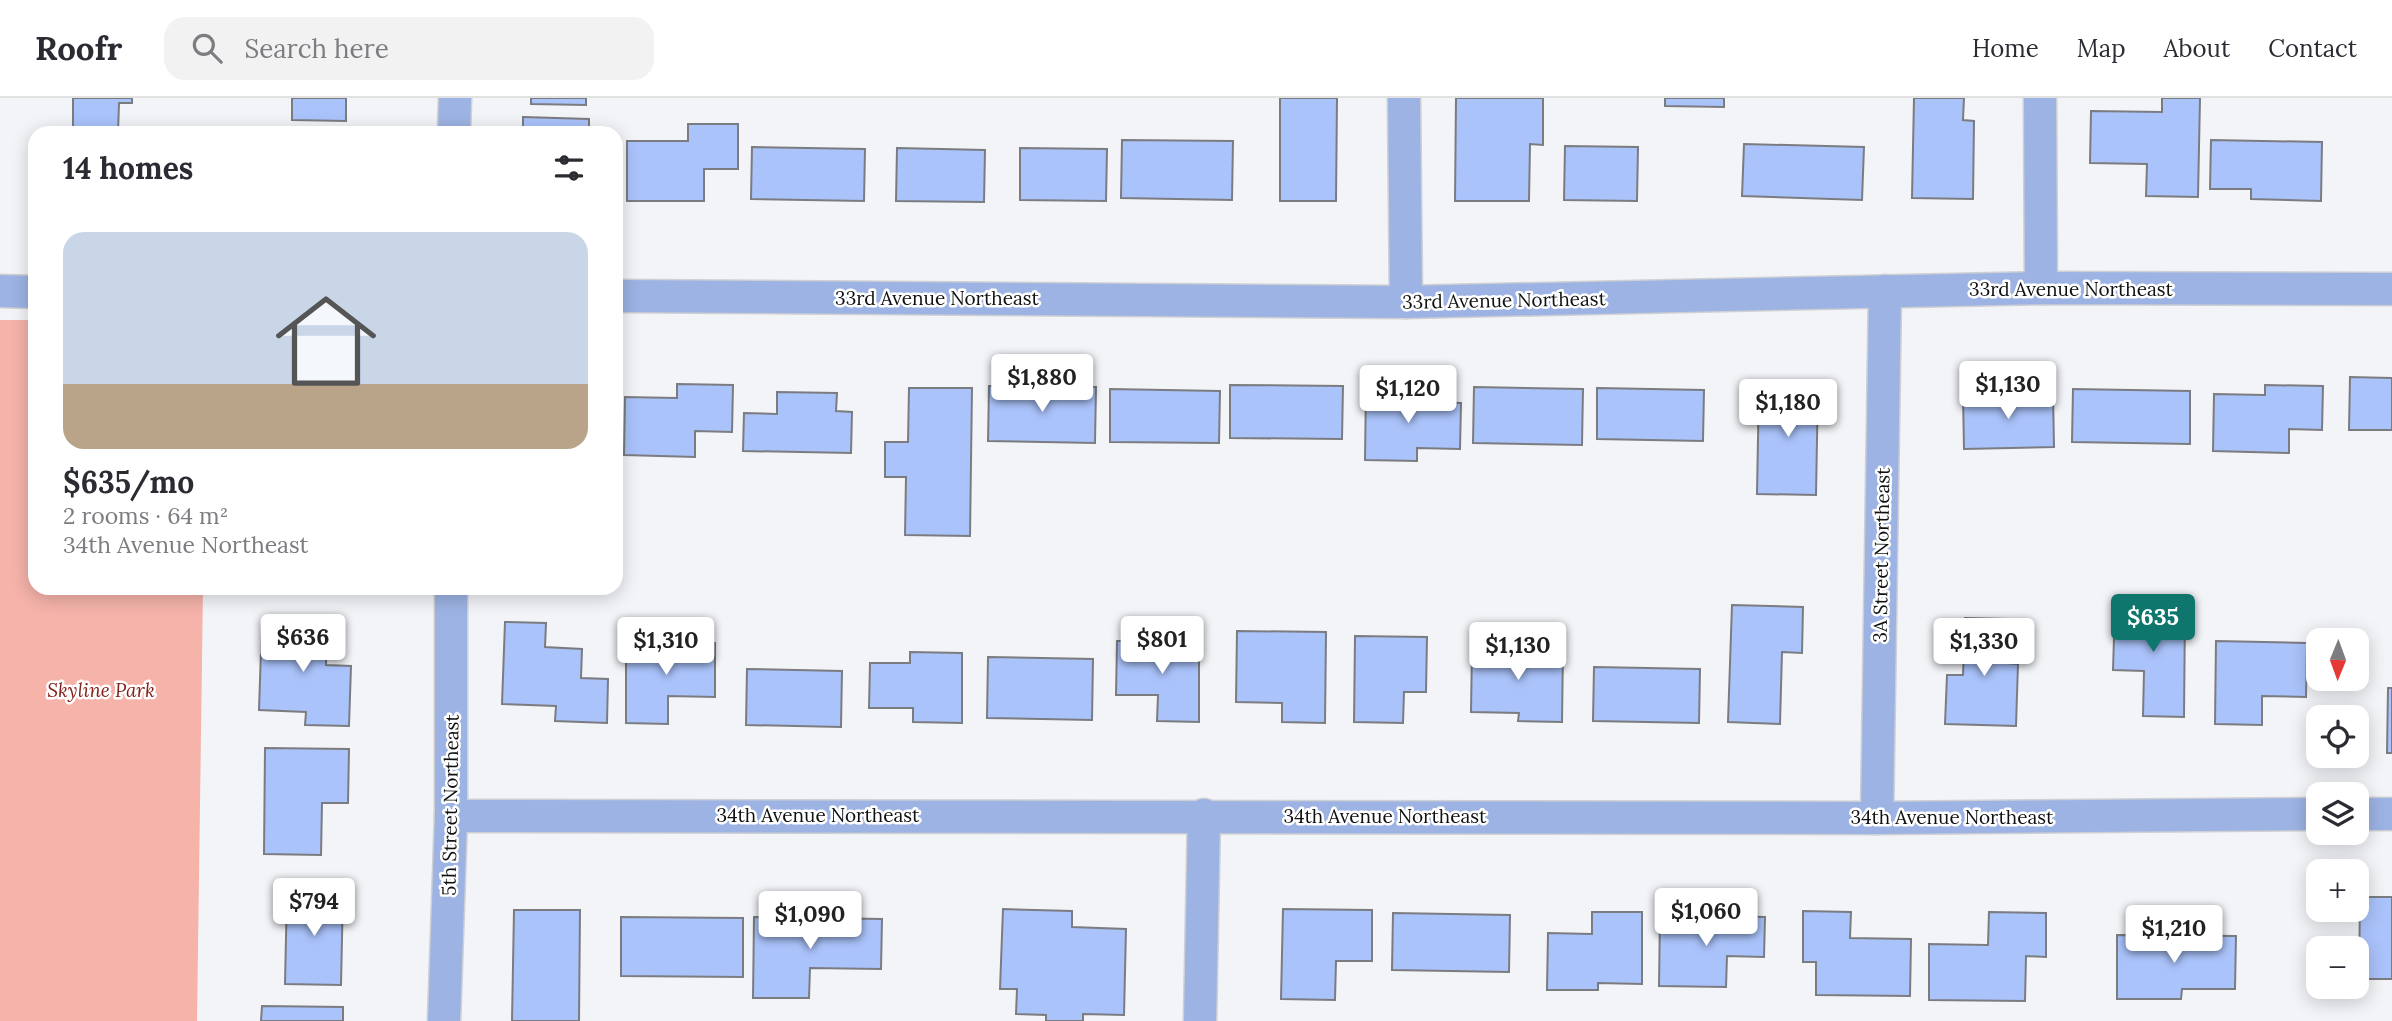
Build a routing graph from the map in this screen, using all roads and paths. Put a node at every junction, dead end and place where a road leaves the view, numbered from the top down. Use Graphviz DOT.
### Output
graph roads {
  1 [pos="455,98"];
  2 [pos="1404,98"];
  3 [pos="2040,98"];
  4 [pos="454,126"];
  5 [pos="2040,288"];
  6 [pos="2392,289"];
  7 [pos="0,291"];
  8 [pos="1885,291"];
  9 [pos="28,292"];
  10 [pos="623,296"];
  11 [pos="1406,302"];
  12 [pos="451,595"];
  13 [pos="2306,814"];
  14 [pos="2369,814"];
  15 [pos="2392,814"];
  16 [pos="1203,815"];
  17 [pos="451,816"];
  18 [pos="1877,818"];
  19 [pos="444,1021"];
  20 [pos="1200,1021"];
  1 -- 4 [label="street"];
  2 -- 11 [label="street"];
  3 -- 5 [label="street"];
  5 -- 6 [label="street, 33rd Avenue Northeast"];
  5 -- 8 [label="street, 33rd Avenue Northeast"];
  7 -- 9 [label="street"];
  8 -- 11 [label="street, 33rd Avenue Northeast"];
  8 -- 18 [label="street, 3A Street Northeast"];
  10 -- 11 [label="street, 33rd Avenue Northeast"];
  12 -- 17 [label="street, 5th Street Northeast"];
  13 -- 18 [label="street, 34th Avenue Northeast"];
  14 -- 15 [label="street"];
  16 -- 17 [label="street, 34th Avenue Northeast"];
  16 -- 18 [label="street, 34th Avenue Northeast"];
  16 -- 20 [label="street"];
  17 -- 19 [label="street, 5th Street Northeast"];
}
